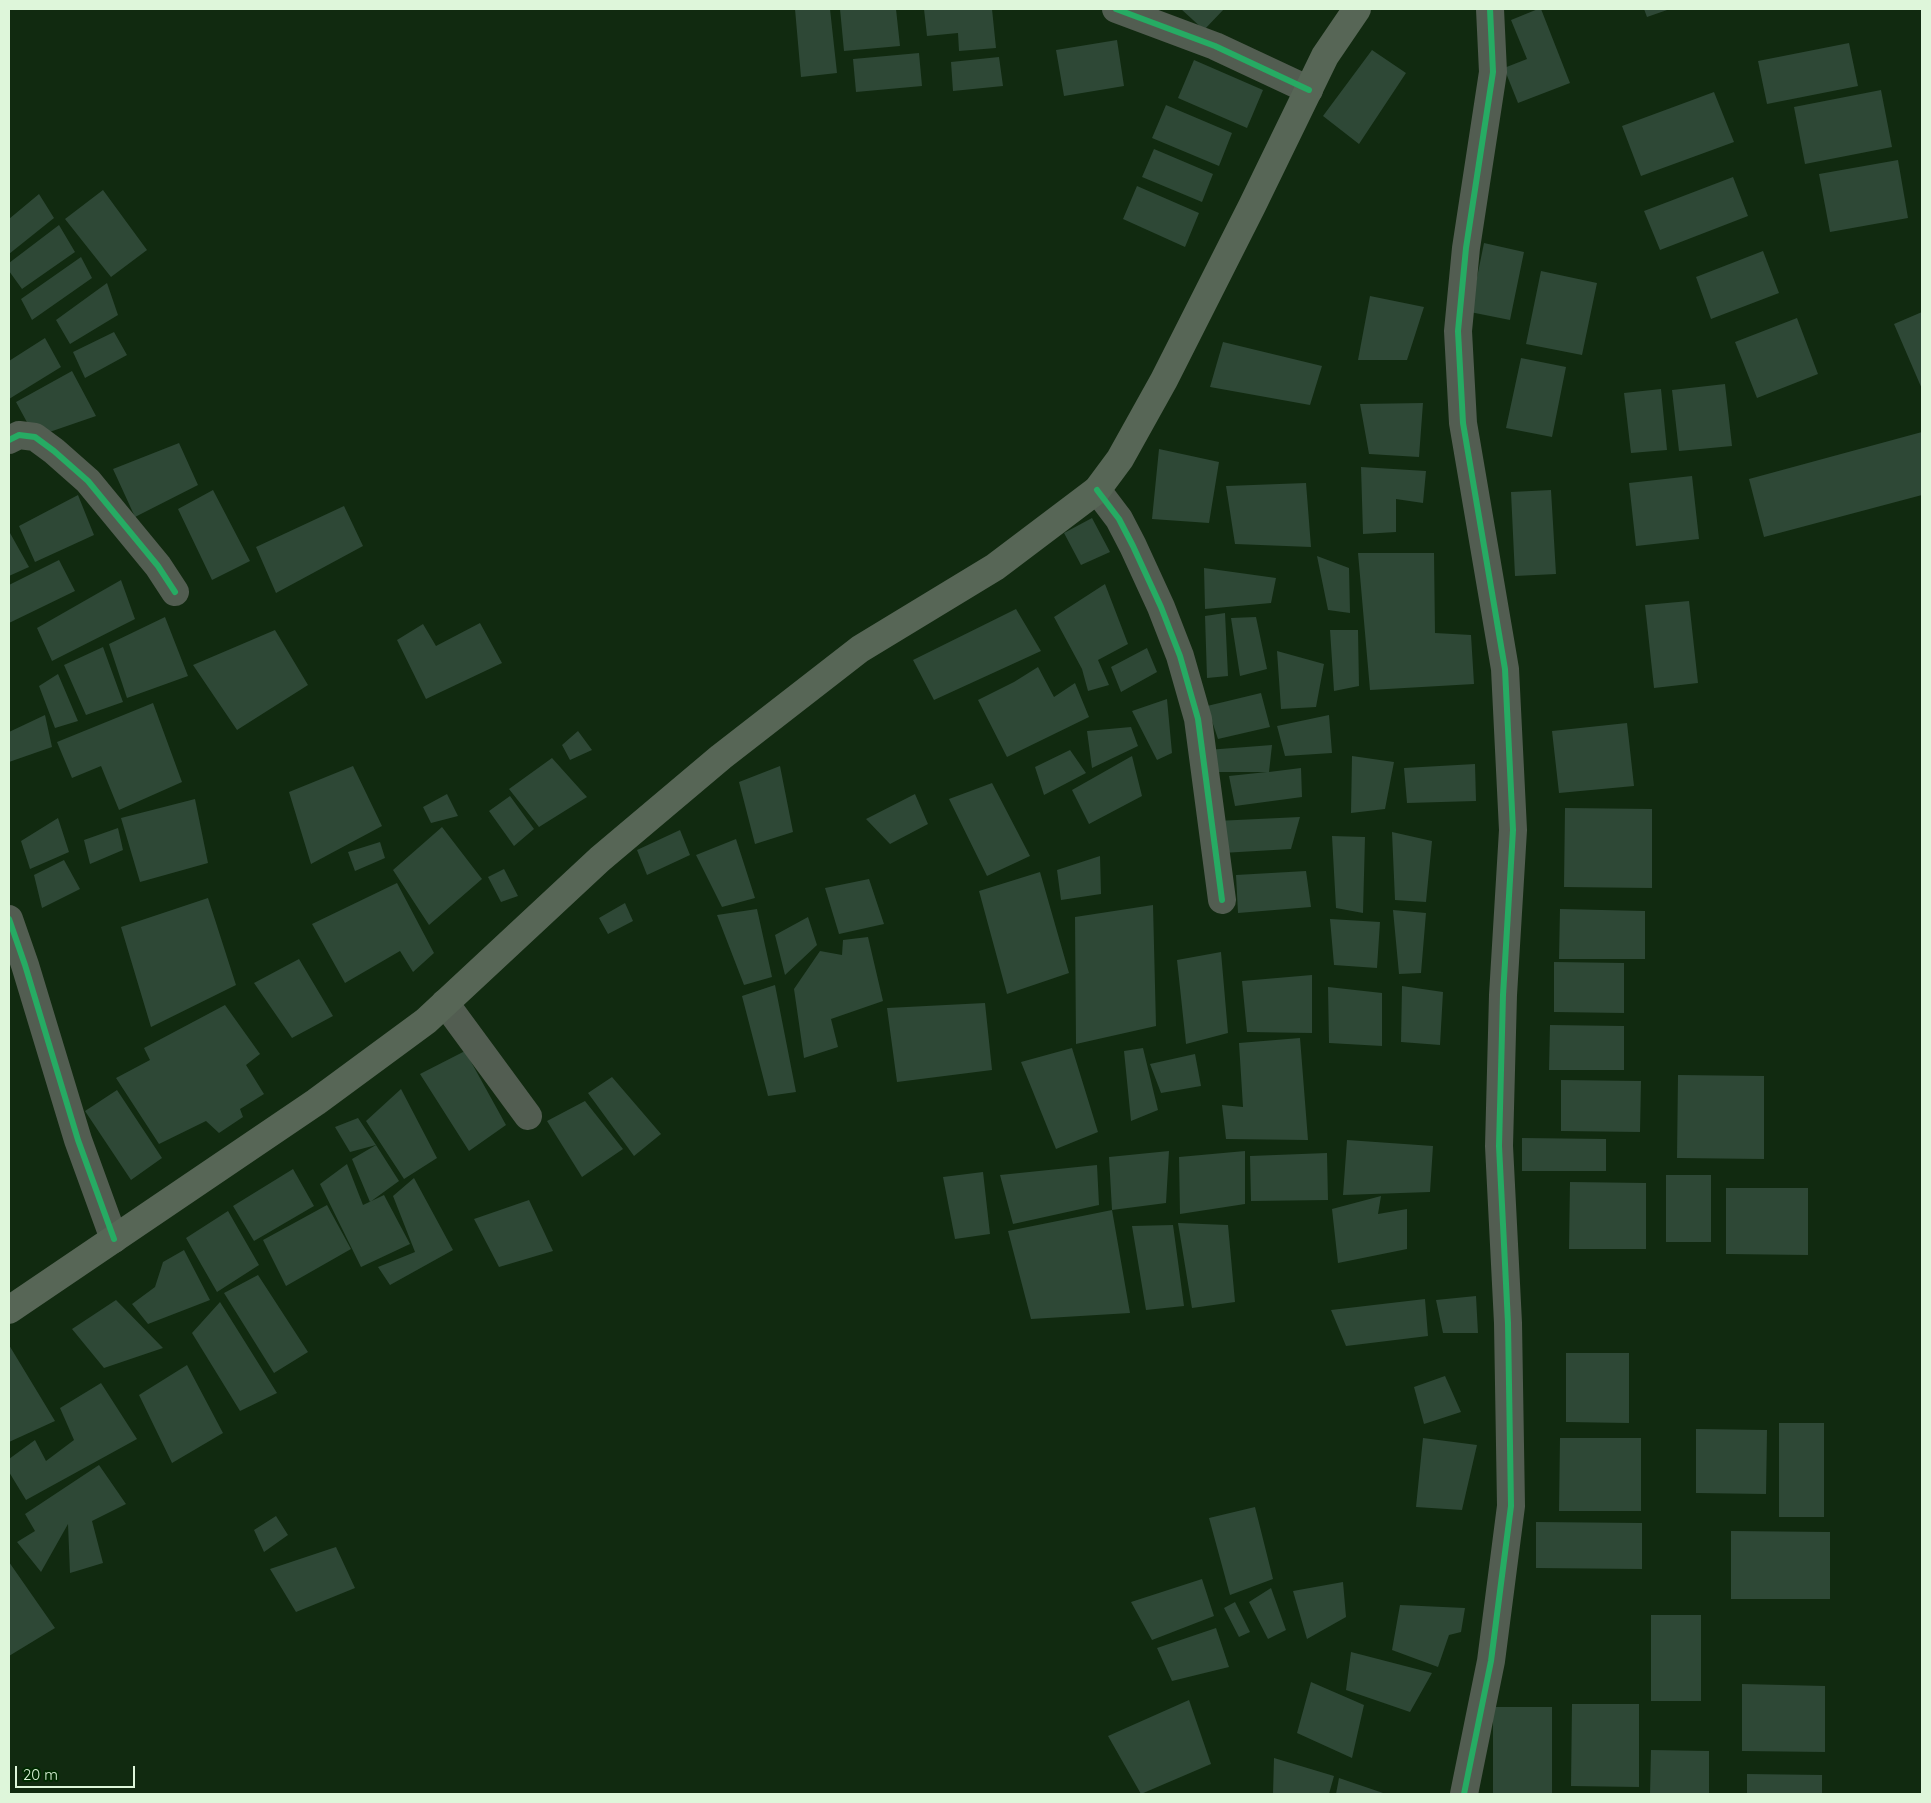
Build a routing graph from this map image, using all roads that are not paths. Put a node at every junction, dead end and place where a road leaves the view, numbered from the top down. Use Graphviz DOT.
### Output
graph roads {
  1 [pos="1116,9"];
  2 [pos="1357,9"];
  3 [pos="1490,9"];
  4 [pos="1309,90"];
  5 [pos="9,440"];
  6 [pos="1097,490"];
  7 [pos="175,592"];
  8 [pos="1222,900"];
  9 [pos="9,919"];
  10 [pos="445,1003"];
  11 [pos="528,1116"];
  12 [pos="114,1239"];
  13 [pos="9,1310"];
  14 [pos="1464,1794"];
  1 -- 4 [label="street"];
  2 -- 4 [label="main road"];
  3 -- 14 [label="street"];
  4 -- 6 [label="main road"];
  5 -- 7 [label="street"];
  6 -- 8 [label="street"];
  6 -- 10 [label="main road"];
  9 -- 12 [label="street"];
  10 -- 11 [label="street"];
  10 -- 12 [label="main road"];
  12 -- 13 [label="main road"];
}
